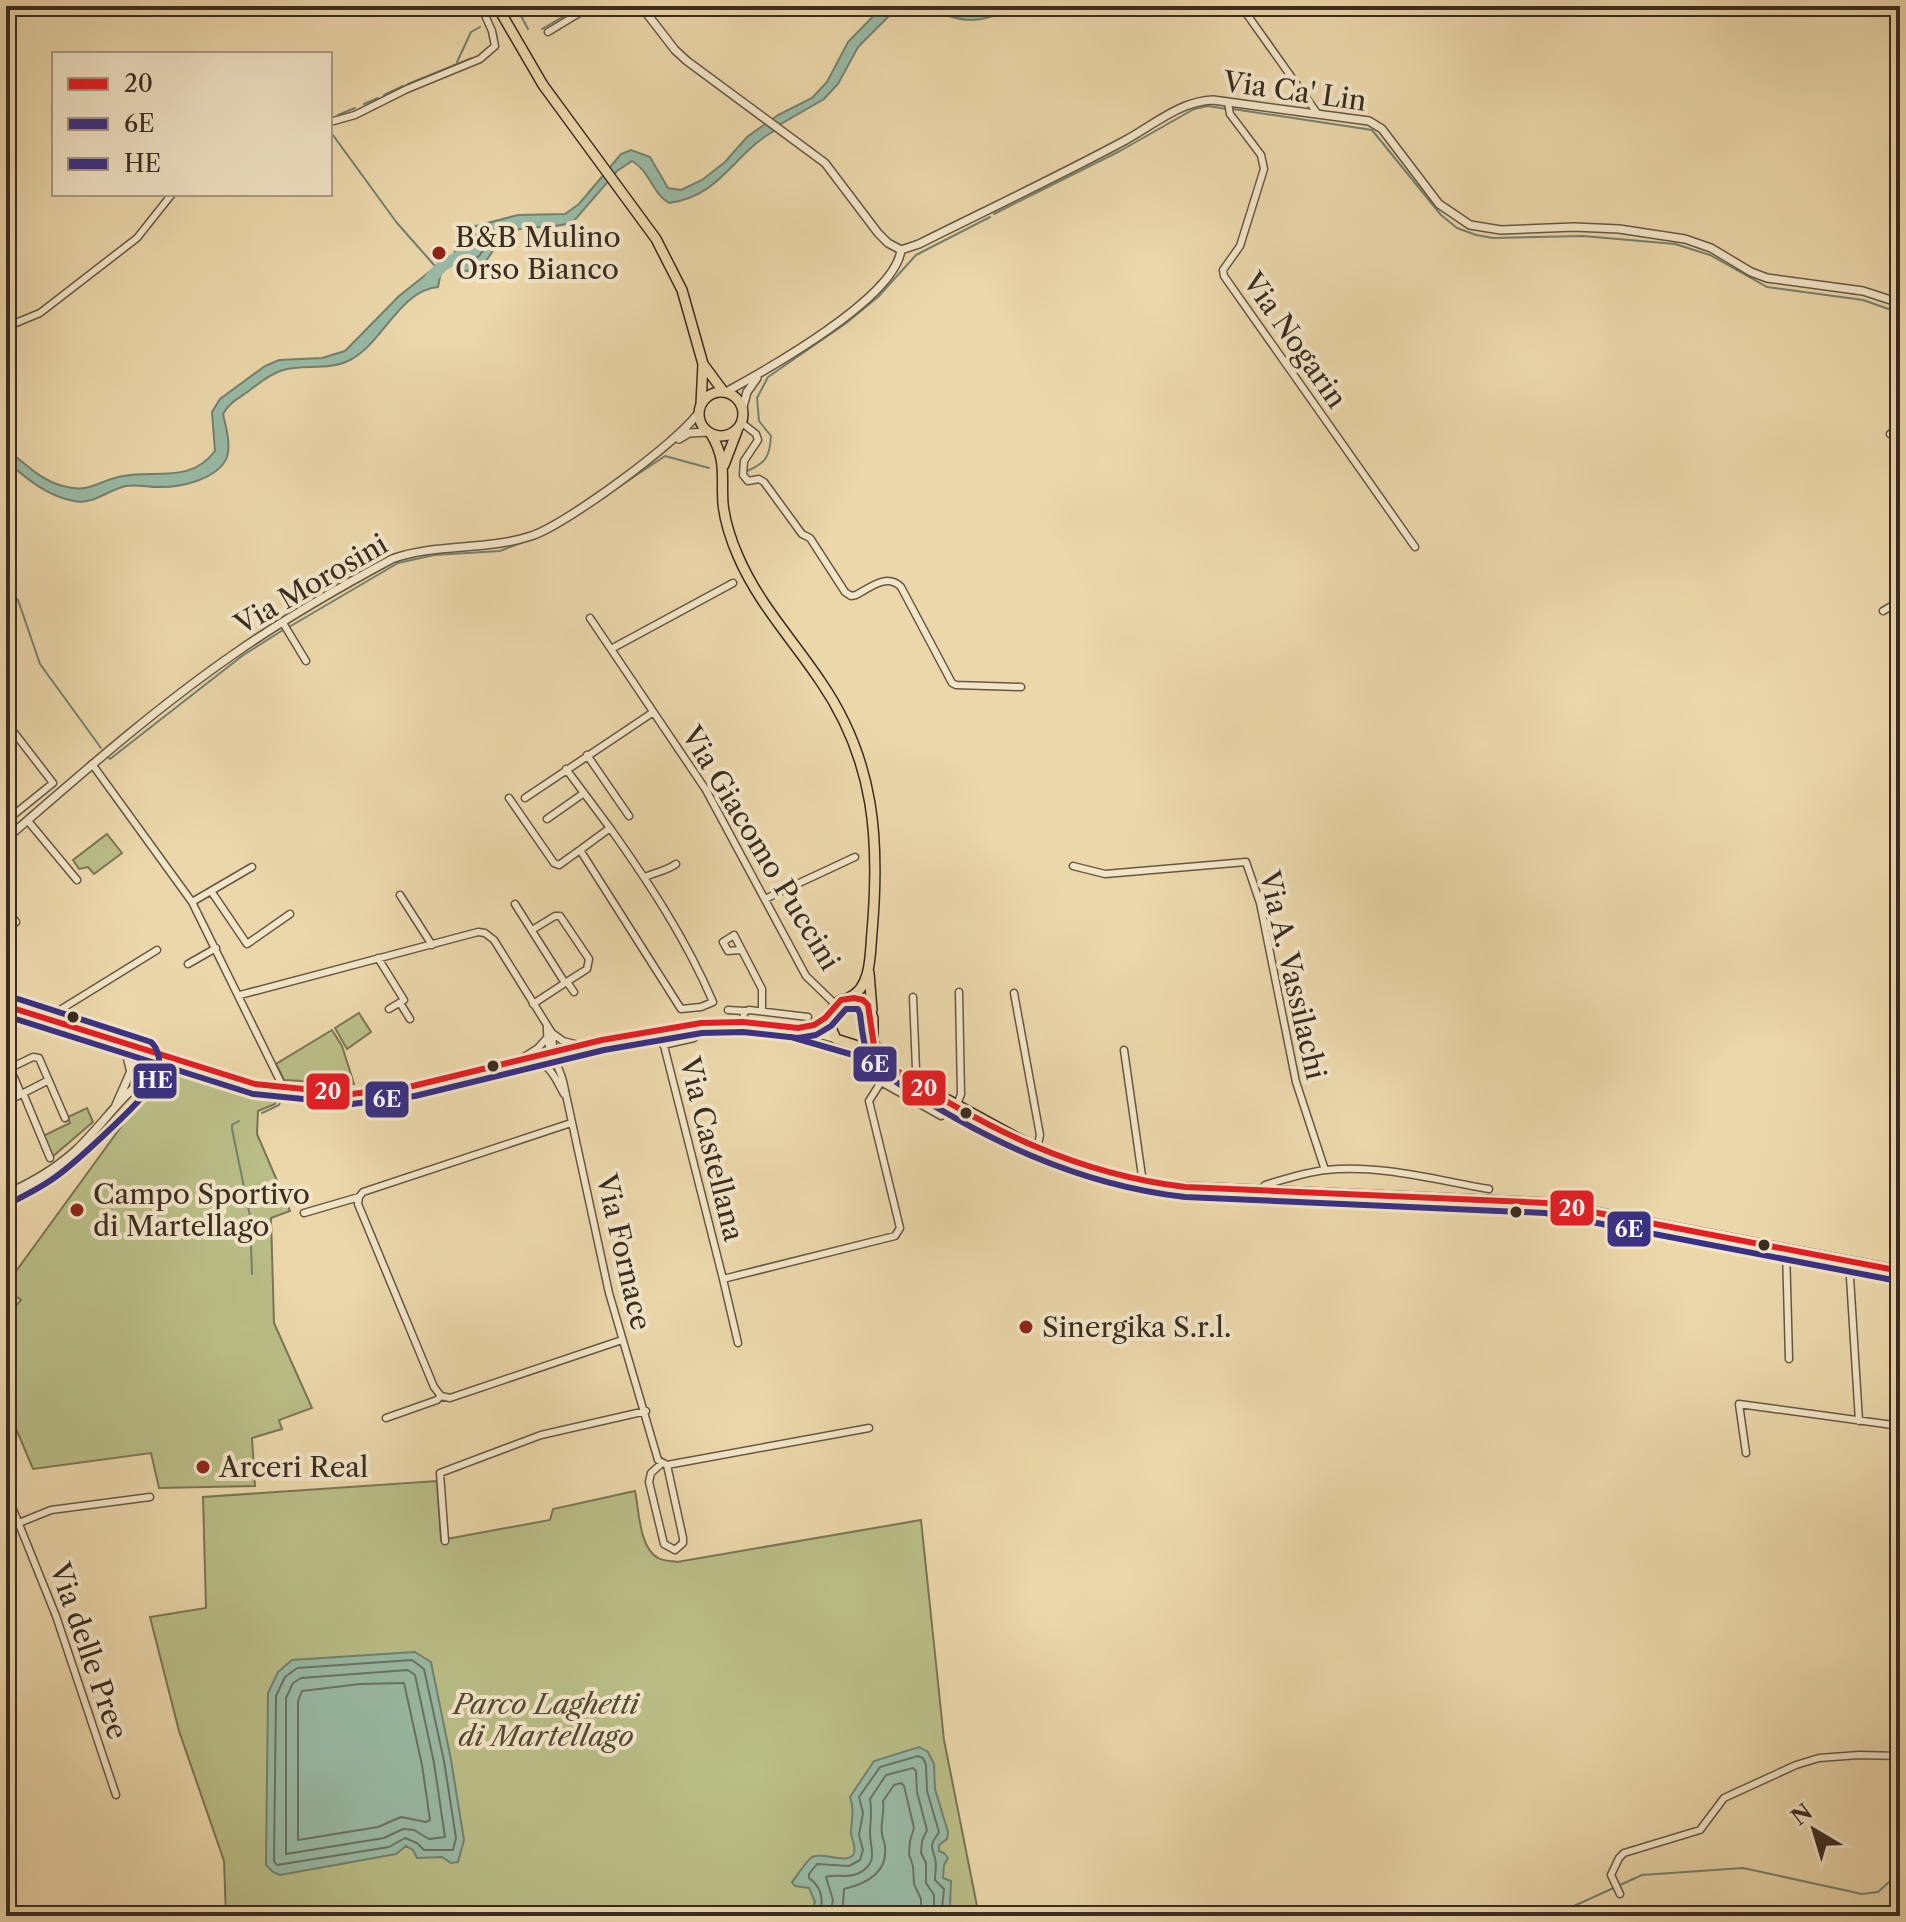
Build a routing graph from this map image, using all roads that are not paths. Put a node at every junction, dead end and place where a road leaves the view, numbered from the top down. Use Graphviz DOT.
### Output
graph roads {
  1 [pos="481,6"];
  2 [pos="497,6"];
  3 [pos="591,6"];
  4 [pos="641,6"];
  5 [pos="1241,6"];
  6 [pos="548,32"];
  7 [pos="1228,107"];
  8 [pos="1317,113"];
  9 [pos="332,121"];
  10 [pos="170,196"];
  11 [pos="901,250"];
  12 [pos="1900,303"];
  13 [pos="6,327"];
  14 [pos="703,364"];
  15 [pos="758,376"];
  16 [pos="724,392"];
  17 [pos="743,407"];
  18 [pos="700,408"];
  19 [pos="740,426"];
  20 [pos="1900,426"];
  21 [pos="710,433"];
  22 [pos="1890,434"];
  23 [pos="673,440"];
  24 [pos="724,465"];
  25 [pos="1415,547"];
  26 [pos="733,583"];
  27 [pos="1900,601"];
  28 [pos="1883,611"];
  29 [pos="590,618"];
  30 [pos="283,623"];
  31 [pos="611,649"];
  32 [pos="306,661"];
  33 [pos="1021,687"];
  34 [pos="652,713"];
  35 [pos="6,722"];
  36 [pos="587,755"];
  37 [pos="92,764"];
  38 [pos="566,769"];
  39 [pos="584,793"];
  40 [pos="509,798"];
  41 [pos="525,798"];
  42 [pos="629,816"];
  43 [pos="547,819"];
  44 [pos="6,821"];
  45 [pos="28,821"];
  46 [pos="610,828"];
  47 [pos="6,839"];
  48 [pos="580,850"];
  49 [pos="855,857"];
  50 [pos="676,864"];
  51 [pos="1073,866"];
  52 [pos="252,867"];
  53 [pos="645,877"];
  54 [pos="77,880"];
  55 [pos="211,891"];
  56 [pos="400,895"];
  57 [pos="765,899"];
  58 [pos="192,902"];
  59 [pos="515,904"];
  60 [pos="6,908"];
  61 [pos="290,914"];
  62 [pos="16,922"];
  63 [pos="532,930"];
  64 [pos="432,945"];
  65 [pos="216,948"];
  66 [pos="157,950"];
  67 [pos="740,950"];
  68 [pos="378,958"];
  69 [pos="188,964"];
  70 [pos="868,969"];
  71 [pos="566,982"];
  72 [pos="574,992"];
  73 [pos="959,992"];
  74 [pos="1014,993"];
  75 [pos="240,995"];
  76 [pos="913,997"];
  77 [pos="848,998"];
  78 [pos="400,1003"];
  79 [pos="533,1004"];
  80 [pos="835,1004"];
  81 [pos="6,1006"];
  82 [pos="701,1007"];
  83 [pos="389,1009"];
  84 [pos="728,1010"];
  85 [pos="745,1011"];
  86 [pos="762,1011"];
  87 [pos="55,1013"];
  88 [pos="872,1013"];
  89 [pos="828,1015"];
  90 [pos="808,1017"];
  91 [pos="410,1019"];
  92 [pos="743,1022"];
  93 [pos="698,1024"];
  94 [pos="798,1028"];
  95 [pos="872,1028"];
  96 [pos="550,1030"];
  97 [pos="660,1030"];
  98 [pos="113,1039"];
  99 [pos="546,1039"];
  100 [pos="836,1039"];
  101 [pos="852,1044"];
  102 [pos="580,1045"];
  103 [pos="663,1045"];
  104 [pos="1124,1050"];
  105 [pos="147,1051"];
  106 [pos="551,1052"];
  107 [pos="517,1060"];
  108 [pos="183,1061"];
  109 [pos="884,1061"];
  110 [pos="558,1064"];
  111 [pos="549,1067"];
  112 [pos="8,1069"];
  113 [pos="130,1071"];
  114 [pos="147,1075"];
  115 [pos="912,1080"];
  116 [pos="47,1081"];
  117 [pos="6,1082"];
  118 [pos="284,1089"];
  119 [pos="22,1094"];
  120 [pos="10,1100"];
  121 [pos="567,1100"];
  122 [pos="954,1103"];
  123 [pos="115,1107"];
  124 [pos="65,1118"];
  125 [pos="571,1123"];
  126 [pos="1037,1149"];
  127 [pos="50,1158"];
  128 [pos="1325,1170"];
  129 [pos="1143,1183"];
  130 [pos="1458,1184"];
  131 [pos="1489,1189"];
  132 [pos="1261,1191"];
  133 [pos="6,1194"];
  134 [pos="359,1197"];
  135 [pos="1458,1198"];
  136 [pos="304,1213"];
  137 [pos="1786,1249"];
  138 [pos="1849,1261"];
  139 [pos="1900,1271"];
  140 [pos="723,1279"];
  141 [pos="622,1340"];
  142 [pos="738,1343"];
  143 [pos="1789,1359"];
  144 [pos="441,1396"];
  145 [pos="646,1411"];
  146 [pos="386,1418"];
  147 [pos="1859,1421"];
  148 [pos="1900,1426"];
  149 [pos="869,1428"];
  150 [pos="1746,1453"];
  151 [pos="664,1464"];
  152 [pos="6,1492"];
  153 [pos="150,1497"];
  154 [pos="9,1509"];
  155 [pos="19,1523"];
  156 [pos="445,1541"];
  157 [pos="1900,1756"];
  158 [pos="116,1795"];
  159 [pos="1619,1892"];
  1 -- 9 [label="street"];
  2 -- 14 [label="main road"];
  3 -- 6 [label="street"];
  4 -- 11 [label="street"];
  5 -- 8 [label="street"];
  7 -- 8 [label="street, Via Ca' Lin"];
  7 -- 11 [label="street, Via Ca' Lin"];
  7 -- 25 [label="street, Via Nogarin"];
  8 -- 12 [label="street, Via Ca' Lin"];
  10 -- 13 [label="street"];
  11 -- 15 [label="street"];
  14 -- 16 [label="main road"];
  14 -- 18 [label="main road"];
  15 -- 16 [label="street"];
  15 -- 17 [label="street"];
  16 -- 17 [label="main road"];
  16 -- 18 [label="main road"];
  17 -- 19 [label="main road"];
  18 -- 21 [label="main road"];
  18 -- 23 [label="street, Via Morosini"];
  19 -- 21 [label="main road"];
  19 -- 24 [label="main road"];
  19 -- 33 [label="street"];
  20 -- 22 [label="street"];
  21 -- 23 [label="street, Via Morosini"];
  21 -- 24 [label="main road"];
  23 -- 30 [label="street, Via Morosini"];
  24 -- 70 [label="main road"];
  26 -- 31 [label="street"];
  27 -- 28 [label="street"];
  29 -- 31 [label="street, Via Giacomo Puccini"];
  30 -- 32 [label="street"];
  30 -- 37 [label="street, Via Morosini"];
  31 -- 34 [label="street, Via Giacomo Puccini"];
  34 -- 36 [label="street, Via Giacomo Puccini"];
  34 -- 57 [label="street, Via Giacomo Puccini"];
  35 -- 44 [label="street"];
  36 -- 38 [label="street, Via Giacomo Puccini"];
  36 -- 42 [label="street"];
  37 -- 45 [label="street, Via Morosini"];
  37 -- 58 [label="street"];
  38 -- 39 [label="street"];
  38 -- 41 [label="street, Via Giacomo Puccini"];
  39 -- 43 [label="street"];
  39 -- 46 [label="street"];
  40 -- 48 [label="street"];
  45 -- 47 [label="street, Via Morosini"];
  45 -- 54 [label="street"];
  46 -- 48 [label="street"];
  46 -- 53 [label="street"];
  48 -- 82 [label="street"];
  49 -- 57 [label="street"];
  50 -- 53 [label="street"];
  51 -- 128 [label="street, Via A. Vassilachi"];
  52 -- 55 [label="street"];
  53 -- 82 [label="street"];
  55 -- 58 [label="street"];
  55 -- 61 [label="street"];
  56 -- 64 [label="street"];
  57 -- 80 [label="street, Via Giacomo Puccini"];
  58 -- 65 [label="street"];
  59 -- 63 [label="street"];
  60 -- 62 [label="street"];
  63 -- 71 [label="street"];
  63 -- 71 [label="street"];
  64 -- 68 [label="street"];
  64 -- 79 [label="street"];
  65 -- 69 [label="street"];
  65 -- 75 [label="street"];
  66 -- 87 [label="street"];
  67 -- 86 [label="street"];
  68 -- 75 [label="street"];
  68 -- 78 [label="street"];
  70 -- 77 [label="main road"];
  70 -- 88 [label="main road"];
  71 -- 72 [label="street"];
  71 -- 79 [label="street"];
  73 -- 122 [label="street"];
  74 -- 126 [label="street"];
  75 -- 118 [label="street"];
  76 -- 115 [label="street"];
  77 -- 80 [label="main road"];
  77 -- 88 [label="main road"];
  78 -- 83 [label="street"];
  78 -- 91 [label="street"];
  79 -- 96 [label="street"];
  80 -- 89 [label="main road"];
  81 -- 98 [label="street, Via Castellana"];
  82 -- 93 [label="street"];
  84 -- 85 [label="street"];
  85 -- 86 [label="street"];
  85 -- 92 [label="street"];
  86 -- 90 [label="street"];
  88 -- 95 [label="main road"];
  89 -- 94 [label="street, Via Castellana"];
  89 -- 100 [label="main road"];
  92 -- 93 [label="street, Via Castellana"];
  92 -- 94 [label="street, Via Castellana"];
  93 -- 97 [label="street, Via Castellana"];
  93 -- 103 [label="street"];
  94 -- 100 [label="street, Via Castellana"];
  95 -- 101 [label="main road"];
  95 -- 109 [label="main road"];
  96 -- 99 [label="street"];
  96 -- 102 [label="street"];
  96 -- 106 [label="street"];
  97 -- 102 [label="street, Via Castellana"];
  97 -- 103 [label="street, Via Castellana"];
  98 -- 105 [label="street, Via Castellana"];
  98 -- 113 [label="street"];
  99 -- 106 [label="street, Via Fornace"];
  99 -- 107 [label="street"];
  100 -- 101 [label="main road"];
  101 -- 109 [label="main road"];
  102 -- 106 [label="street, Via Castellana"];
  102 -- 110 [label="street"];
  103 -- 140 [label="street, Via Castellana"];
  104 -- 129 [label="street"];
  105 -- 108 [label="street, Via Castellana"];
  105 -- 113 [label="street"];
  105 -- 114 [label="street"];
  106 -- 107 [label="street, Via Castellana"];
  106 -- 110 [label="street, Via Fornace"];
  106 -- 111 [label="street"];
  107 -- 111 [label="street"];
  107 -- 118 [label="street, Via Castellana"];
  108 -- 114 [label="street"];
  108 -- 118 [label="street, Via Castellana"];
  109 -- 115 [label="main road"];
  110 -- 121 [label="street, Via Fornace"];
  111 -- 121 [label="street, Via Fornace"];
  112 -- 116 [label="street"];
  112 -- 119 [label="street"];
  113 -- 123 [label="street"];
  114 -- 123 [label="street"];
  115 -- 122 [label="main road"];
  116 -- 119 [label="street"];
  116 -- 124 [label="street"];
  117 -- 120 [label="street"];
  119 -- 120 [label="street"];
  119 -- 127 [label="street"];
  121 -- 125 [label="street, Via Fornace"];
  122 -- 126 [label="main road"];
  122 -- 140 [label="street, Via Castellana"];
  123 -- 133 [label="street"];
  125 -- 134 [label="street"];
  125 -- 141 [label="street, Via Fornace"];
  126 -- 129 [label="main road"];
  128 -- 130 [label="street"];
  128 -- 132 [label="street"];
  129 -- 132 [label="main road"];
  130 -- 131 [label="street"];
  130 -- 135 [label="street"];
  132 -- 135 [label="main road"];
  134 -- 136 [label="street"];
  134 -- 144 [label="street"];
  135 -- 137 [label="main road"];
  137 -- 138 [label="main road"];
  137 -- 143 [label="street"];
  138 -- 139 [label="main road"];
  138 -- 147 [label="street"];
  140 -- 142 [label="street, Via Castellana"];
  141 -- 144 [label="street"];
  141 -- 145 [label="street, Via Fornace"];
  144 -- 146 [label="street"];
  145 -- 151 [label="street, Via Fornace"];
  145 -- 156 [label="street"];
  147 -- 148 [label="street"];
  147 -- 150 [label="street"];
  149 -- 151 [label="street"];
  151 -- 151 [label="street, Via Fornace"];
  152 -- 154 [label="street, Via delle Pree"];
  153 -- 155 [label="street"];
  154 -- 155 [label="street, Via delle Pree"];
  155 -- 158 [label="street, Via delle Pree"];
  157 -- 159 [label="street"];
}
